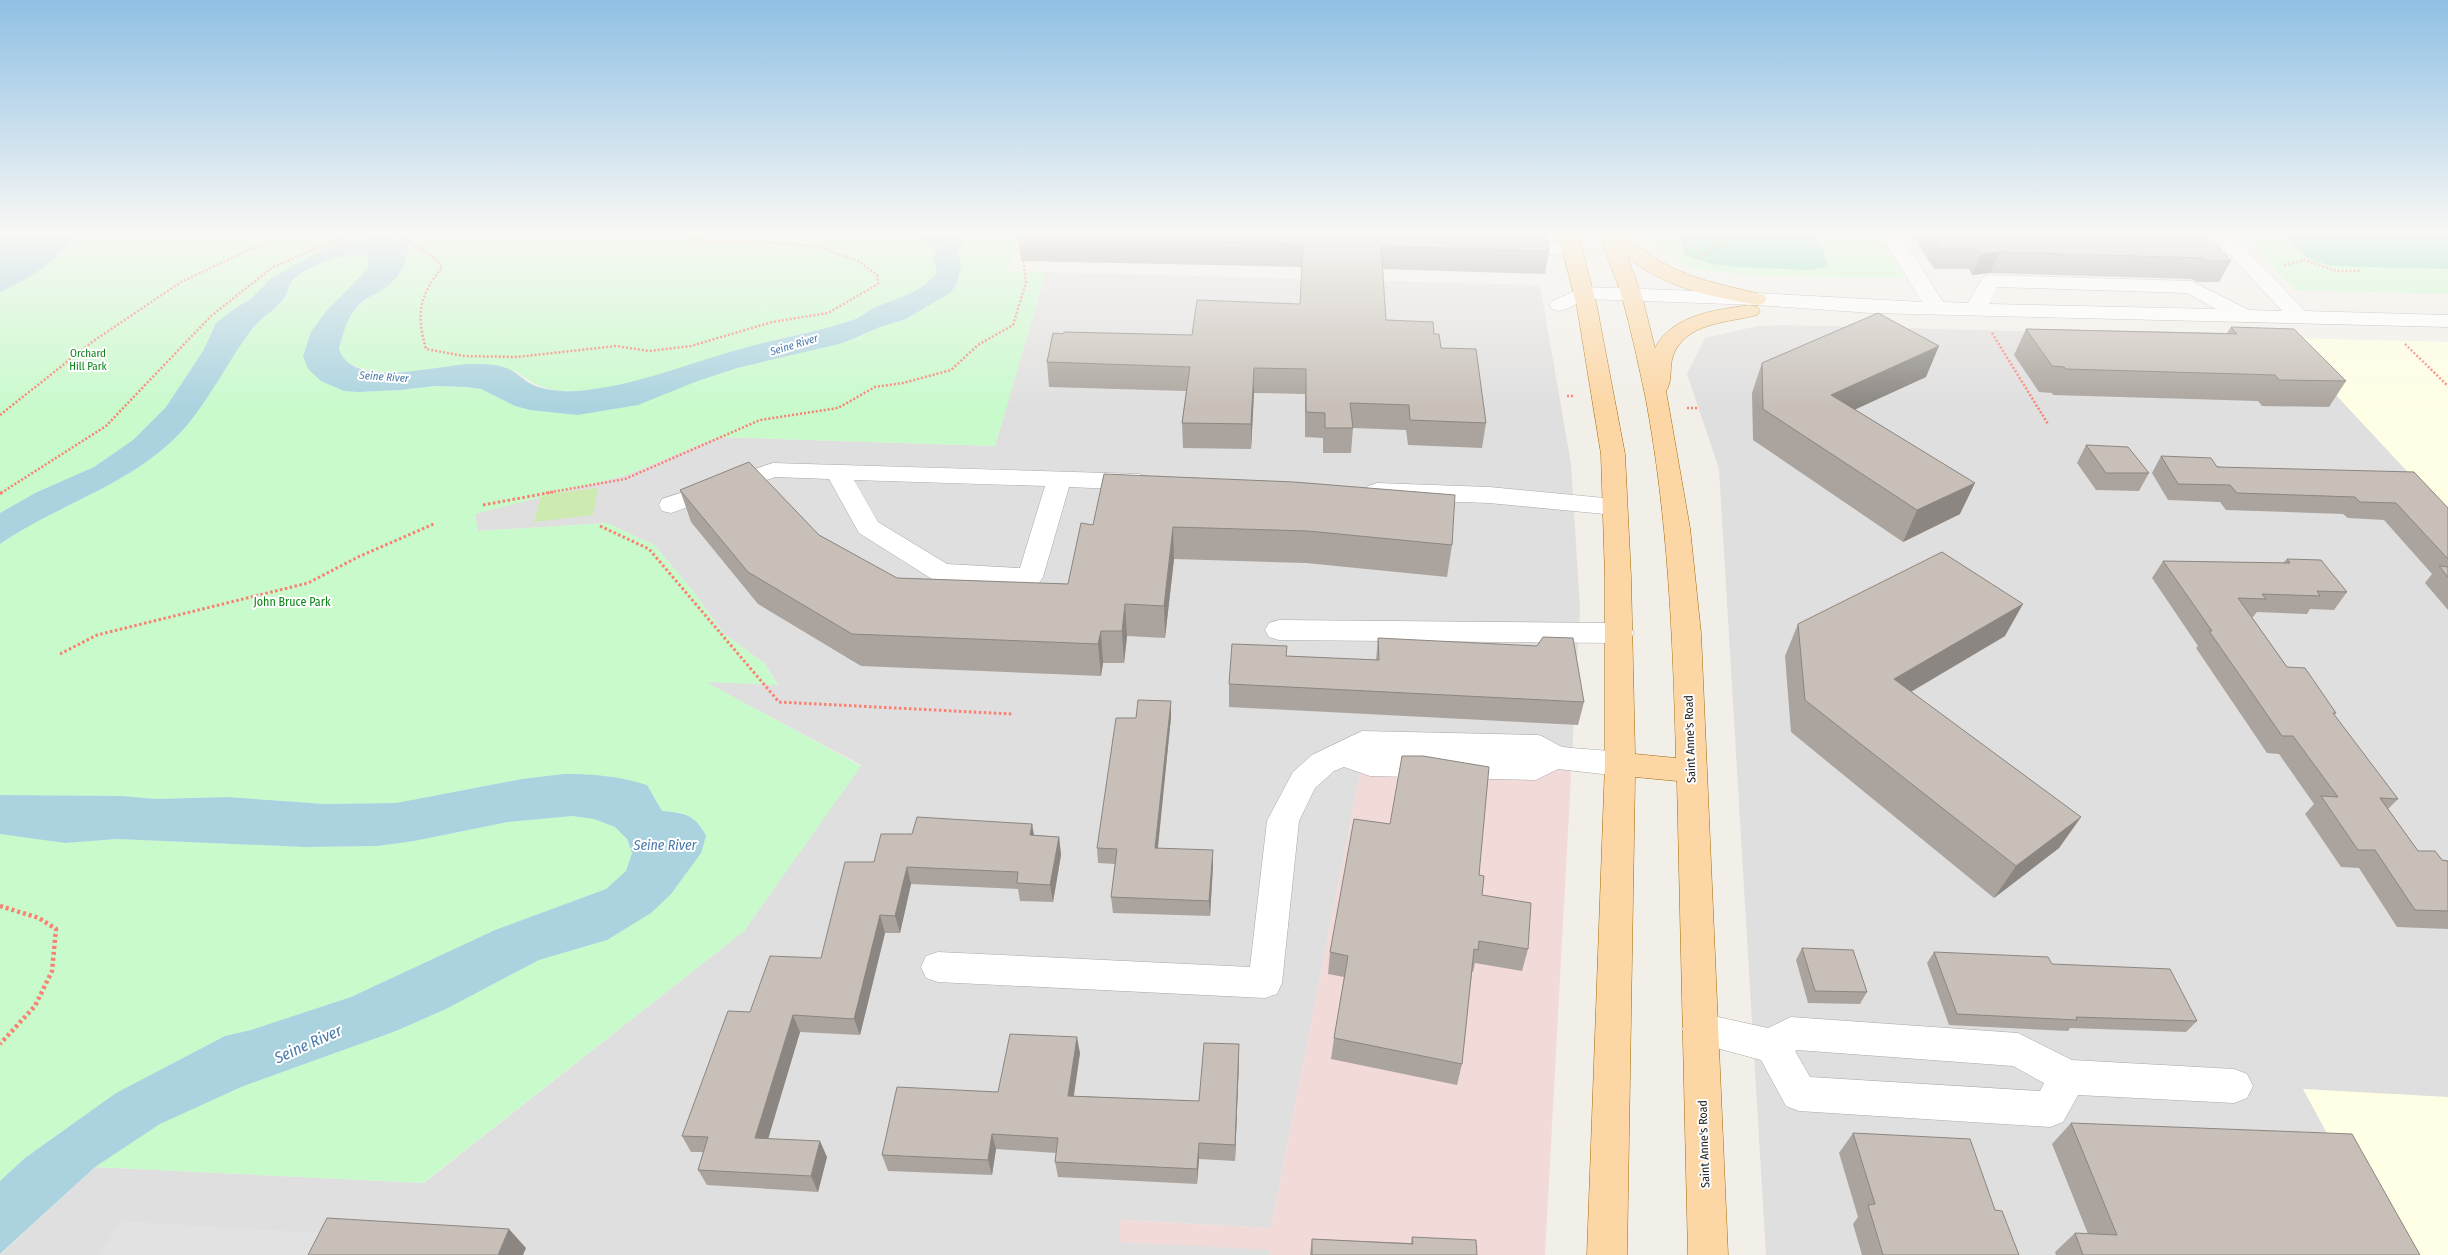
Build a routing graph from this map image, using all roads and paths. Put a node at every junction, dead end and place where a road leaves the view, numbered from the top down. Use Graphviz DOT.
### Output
graph roads {
  1 [pos="168,291"];
  2 [pos="242,291"];
  3 [pos="426,291"];
  4 [pos="867,291"];
  5 [pos="1023,291"];
  6 [pos="1583,291"];
  7 [pos="1630,291"];
  8 [pos="1714,291"];
  9 [pos="1925,291"];
  10 [pos="1985,291"];
  11 [pos="2198,291"];
  12 [pos="2274,291"];
  13 [pos="1585,300"];
  14 [pos="1634,302"];
  15 [pos="1754,305"];
  16 [pos="1936,309"];
  17 [pos="1975,310"];
  18 [pos="2246,316"];
  19 [pos="2299,317"];
  20 [pos="2448,322"];
  21 [pos="1990,330"];
  22 [pos="2403,342"];
  23 [pos="2448,386"];
  24 [pos="1567,396"];
  25 [pos="1575,396"];
  26 [pos="1657,400"];
  27 [pos="1686,408"];
  28 [pos="1698,408"];
  29 [pos="0,414"];
  30 [pos="2048,424"];
  31 [pos="837,471"];
  32 [pos="1059,480"];
  33 [pos="1157,483"];
  34 [pos="1352,490"];
  35 [pos="0,494"];
  36 [pos="483,505"];
  37 [pos="671,505"];
  38 [pos="1615,507"];
  39 [pos="434,524"];
  40 [pos="600,526"];
  41 [pos="1279,630"];
  42 [pos="1620,633"];
  43 [pos="60,654"];
  44 [pos="1012,714"];
  45 [pos="1620,764"];
  46 [pos="1691,771"];
  47 [pos="0,906"];
  48 [pos="938,968"];
  49 [pos="1700,1029"];
  50 [pos="0,1044"];
  51 [pos="1773,1046"];
  52 [pos="2068,1078"];
  53 [pos="2234,1086"];
  54 [pos="1607,1255"];
  55 [pos="1708,1255"];
  1 -- 29 [label="path"];
  2 -- 35 [label="path"];
  3 -- 4 [label="path"];
  5 -- 36 [label="path"];
  6 -- 13 [label="main road"];
  7 -- 14 [label="main road, Saint Anne's Road"];
  8 -- 15 [label="main road"];
  9 -- 16 [label="street"];
  10 -- 17 [label="street"];
  11 -- 18 [label="street"];
  12 -- 19 [label="street"];
  13 -- 14 [label="street"];
  13 -- 38 [label="main road"];
  14 -- 15 [label="street"];
  14 -- 26 [label="main road, Saint Anne's Road"];
  15 -- 16 [label="street"];
  15 -- 26 [label="main road"];
  16 -- 17 [label="street"];
  17 -- 18 [label="street"];
  18 -- 19 [label="street"];
  19 -- 20 [label="street"];
  21 -- 30 [label="path"];
  22 -- 23 [label="path"];
  24 -- 25 [label="path"];
  26 -- 46 [label="main road, Saint Anne's Road"];
  27 -- 28 [label="path"];
  31 -- 32 [label="street"];
  31 -- 32 [label="street"];
  31 -- 37 [label="street"];
  32 -- 33 [label="street"];
  34 -- 38 [label="street"];
  38 -- 42 [label="main road"];
  39 -- 43 [label="path"];
  40 -- 44 [label="path"];
  41 -- 42 [label="street"];
  42 -- 45 [label="main road"];
  45 -- 46 [label="main road"];
  45 -- 48 [label="street"];
  45 -- 54 [label="main road"];
  46 -- 49 [label="main road, Saint Anne's Road"];
  47 -- 50 [label="path"];
  49 -- 51 [label="street"];
  49 -- 55 [label="main road, Saint Anne's Road"];
  51 -- 52 [label="street"];
  51 -- 52 [label="street"];
  52 -- 53 [label="street"];
}
